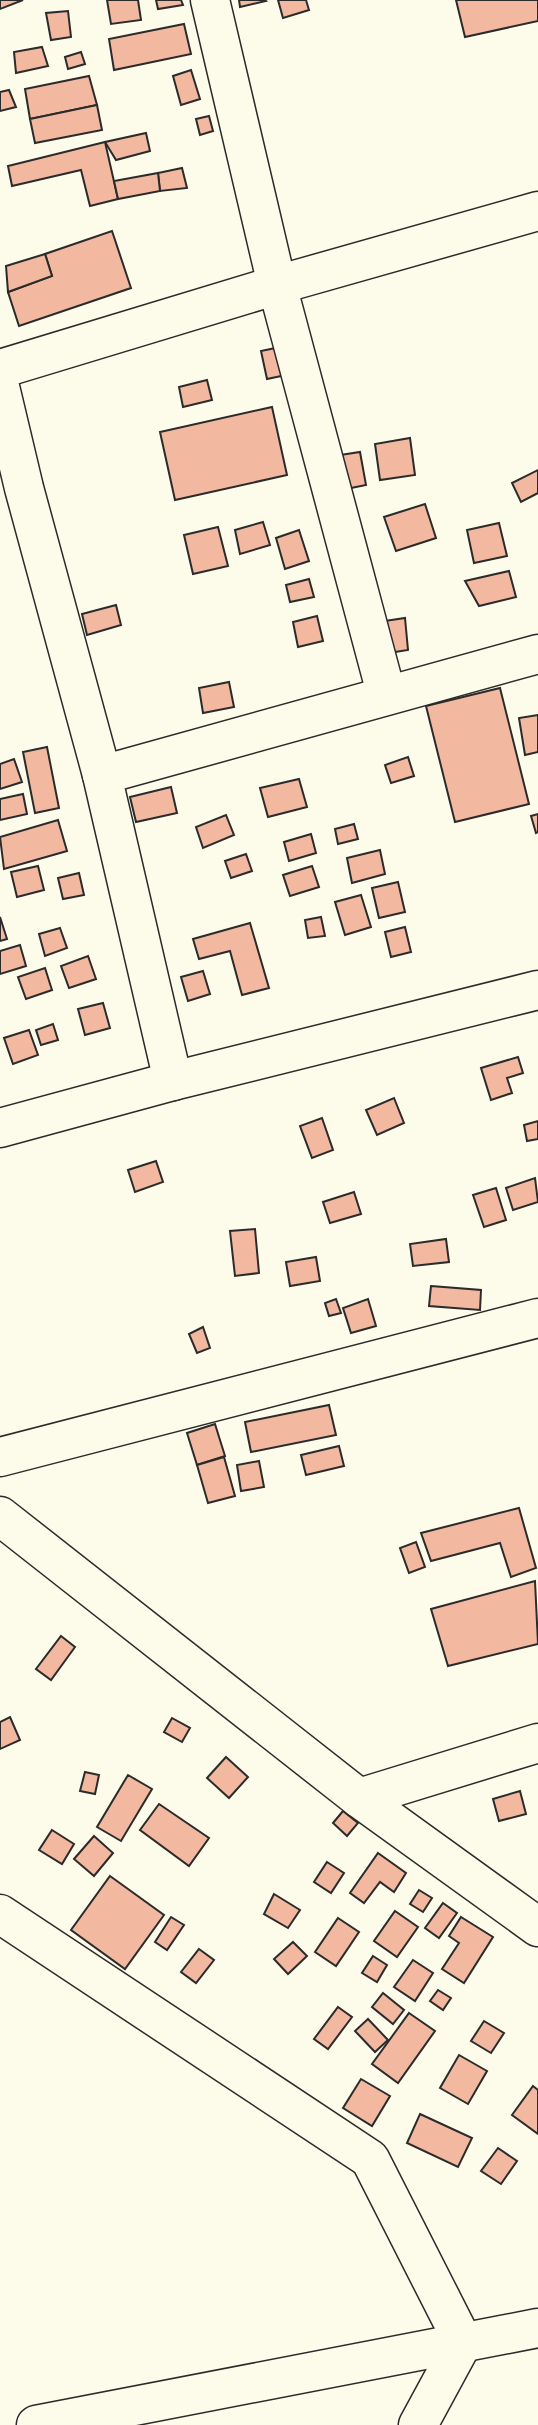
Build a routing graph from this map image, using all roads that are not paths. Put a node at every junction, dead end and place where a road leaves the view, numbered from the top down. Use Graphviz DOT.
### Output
graph roads {
  1 [pos="210,0"];
  2 [pos="538,211"];
  3 [pos="277,285"];
  4 [pos="0,369"];
  5 [pos="0,387"];
  6 [pos="12,491"];
  7 [pos="538,654"];
  8 [pos="386,693"];
  9 [pos="102,775"];
  10 [pos="538,990"];
  11 [pos="173,1081"];
  12 [pos="0,1128"];
  13 [pos="538,1318"];
  14 [pos="0,1457"];
  15 [pos="0,1516"];
  16 [pos="538,1743"];
  17 [pos="359,1798"];
  18 [pos="0,1914"];
  19 [pos="538,1927"];
  20 [pos="538,2328"];
  21 [pos="463,2342"];
  22 [pos="36,2425"];
  23 [pos="418,2425"];
  1 -- 3 [label="street"];
  2 -- 3 [label="street"];
  3 -- 4 [label="street"];
  3 -- 8 [label="street"];
  5 -- 6 [label="street"];
  6 -- 9 [label="street"];
  7 -- 8 [label="street"];
  8 -- 9 [label="street"];
  9 -- 11 [label="street"];
  10 -- 11 [label="street"];
  11 -- 12 [label="street"];
  13 -- 14 [label="street"];
  15 -- 17 [label="street"];
  16 -- 17 [label="street"];
  17 -- 19 [label="street"];
  18 -- 21 [label="street"];
  20 -- 21 [label="street"];
  21 -- 22 [label="street"];
  21 -- 23 [label="street"];
}
